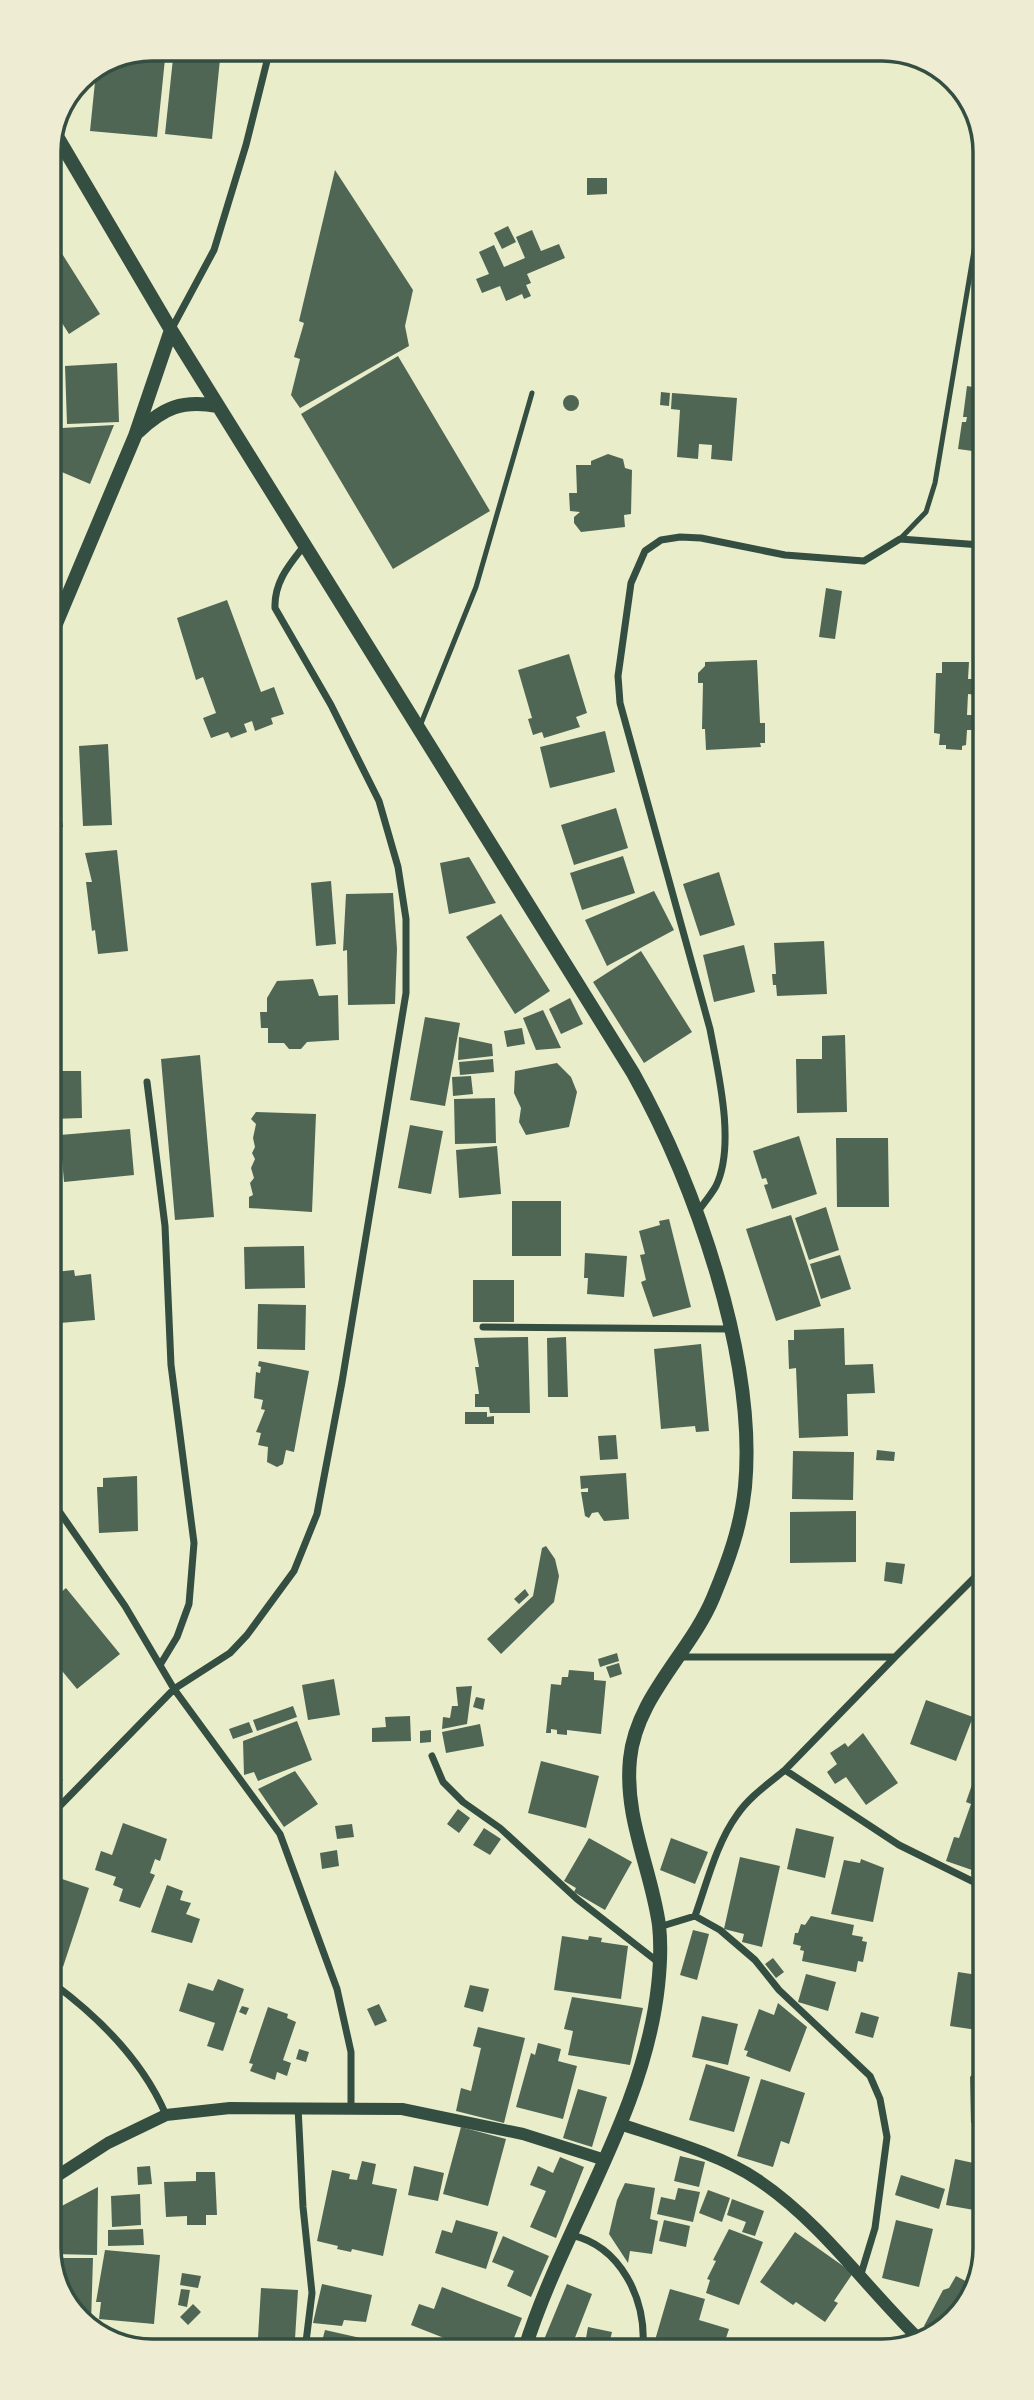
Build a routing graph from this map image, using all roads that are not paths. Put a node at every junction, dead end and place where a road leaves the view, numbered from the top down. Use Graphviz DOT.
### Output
graph roads {
  1 [pos="267,61"];
  2 [pos="61,144"];
  3 [pos="973,257"];
  4 [pos="171,330"];
  5 [pos="532,393"];
  6 [pos="218,406"];
  7 [pos="135,436"];
  8 [pos="900,539"];
  9 [pos="973,544"];
  10 [pos="304,545"];
  11 [pos="61,612"];
  12 [pos="419,729"];
  13 [pos="147,1082"];
  14 [pos="697,1213"];
  15 [pos="483,1327"];
  16 [pos="730,1329"];
  17 [pos="61,1515"];
  18 [pos="973,1579"];
  19 [pos="679,1657"];
  20 [pos="895,1657"];
  21 [pos="160,1665"];
  22 [pos="174,1689"];
  23 [pos="432,1756"];
  24 [pos="785,1770"];
  25 [pos="61,1804"];
  26 [pos="973,1882"];
  27 [pos="695,1916"];
  28 [pos="659,1927"];
  29 [pos="658,1962"];
  30 [pos="61,1989"];
  31 [pos="298,2107"];
  32 [pos="351,2108"];
  33 [pos="166,2115"];
  34 [pos="620,2124"];
  35 [pos="605,2160"];
  36 [pos="61,2173"];
  37 [pos="570,2235"];
  38 [pos="861,2274"];
  39 [pos="914,2333"];
  40 [pos="306,2339"];
  41 [pos="528,2339"];
  42 [pos="643,2339"];
  1 -- 4 [label="street"];
  2 -- 4 [label="main road"];
  3 -- 8 [label="lane"];
  4 -- 6 [label="main road"];
  4 -- 7 [label="main road"];
  5 -- 12 [label="lane"];
  6 -- 7 [label="main road"];
  6 -- 10 [label="main road"];
  7 -- 11 [label="main road"];
  8 -- 9 [label="street"];
  8 -- 14 [label="street"];
  10 -- 12 [label="main road"];
  10 -- 22 [label="street"];
  12 -- 14 [label="main road"];
  13 -- 21 [label="street"];
  14 -- 16 [label="main road"];
  15 -- 16 [label="street"];
  16 -- 19 [label="main road"];
  17 -- 21 [label="street"];
  18 -- 20 [label="street"];
  19 -- 20 [label="street"];
  19 -- 28 [label="main road"];
  20 -- 24 [label="street"];
  21 -- 22 [label="street"];
  22 -- 25 [label="street"];
  22 -- 32 [label="street"];
  23 -- 29 [label="street"];
  24 -- 26 [label="street"];
  24 -- 27 [label="street"];
  27 -- 28 [label="street"];
  27 -- 38 [label="street"];
  28 -- 29 [label="main road"];
  29 -- 34 [label="main road"];
  30 -- 33 [label="street"];
  31 -- 32 [label="street"];
  31 -- 33 [label="street"];
  31 -- 40 [label="street"];
  32 -- 35 [label="street"];
  33 -- 36 [label="street"];
  34 -- 35 [label="main road"];
  34 -- 38 [label="street"];
  35 -- 37 [label="main road"];
  37 -- 41 [label="main road"];
  37 -- 42 [label="street"];
  38 -- 39 [label="street"];
}
